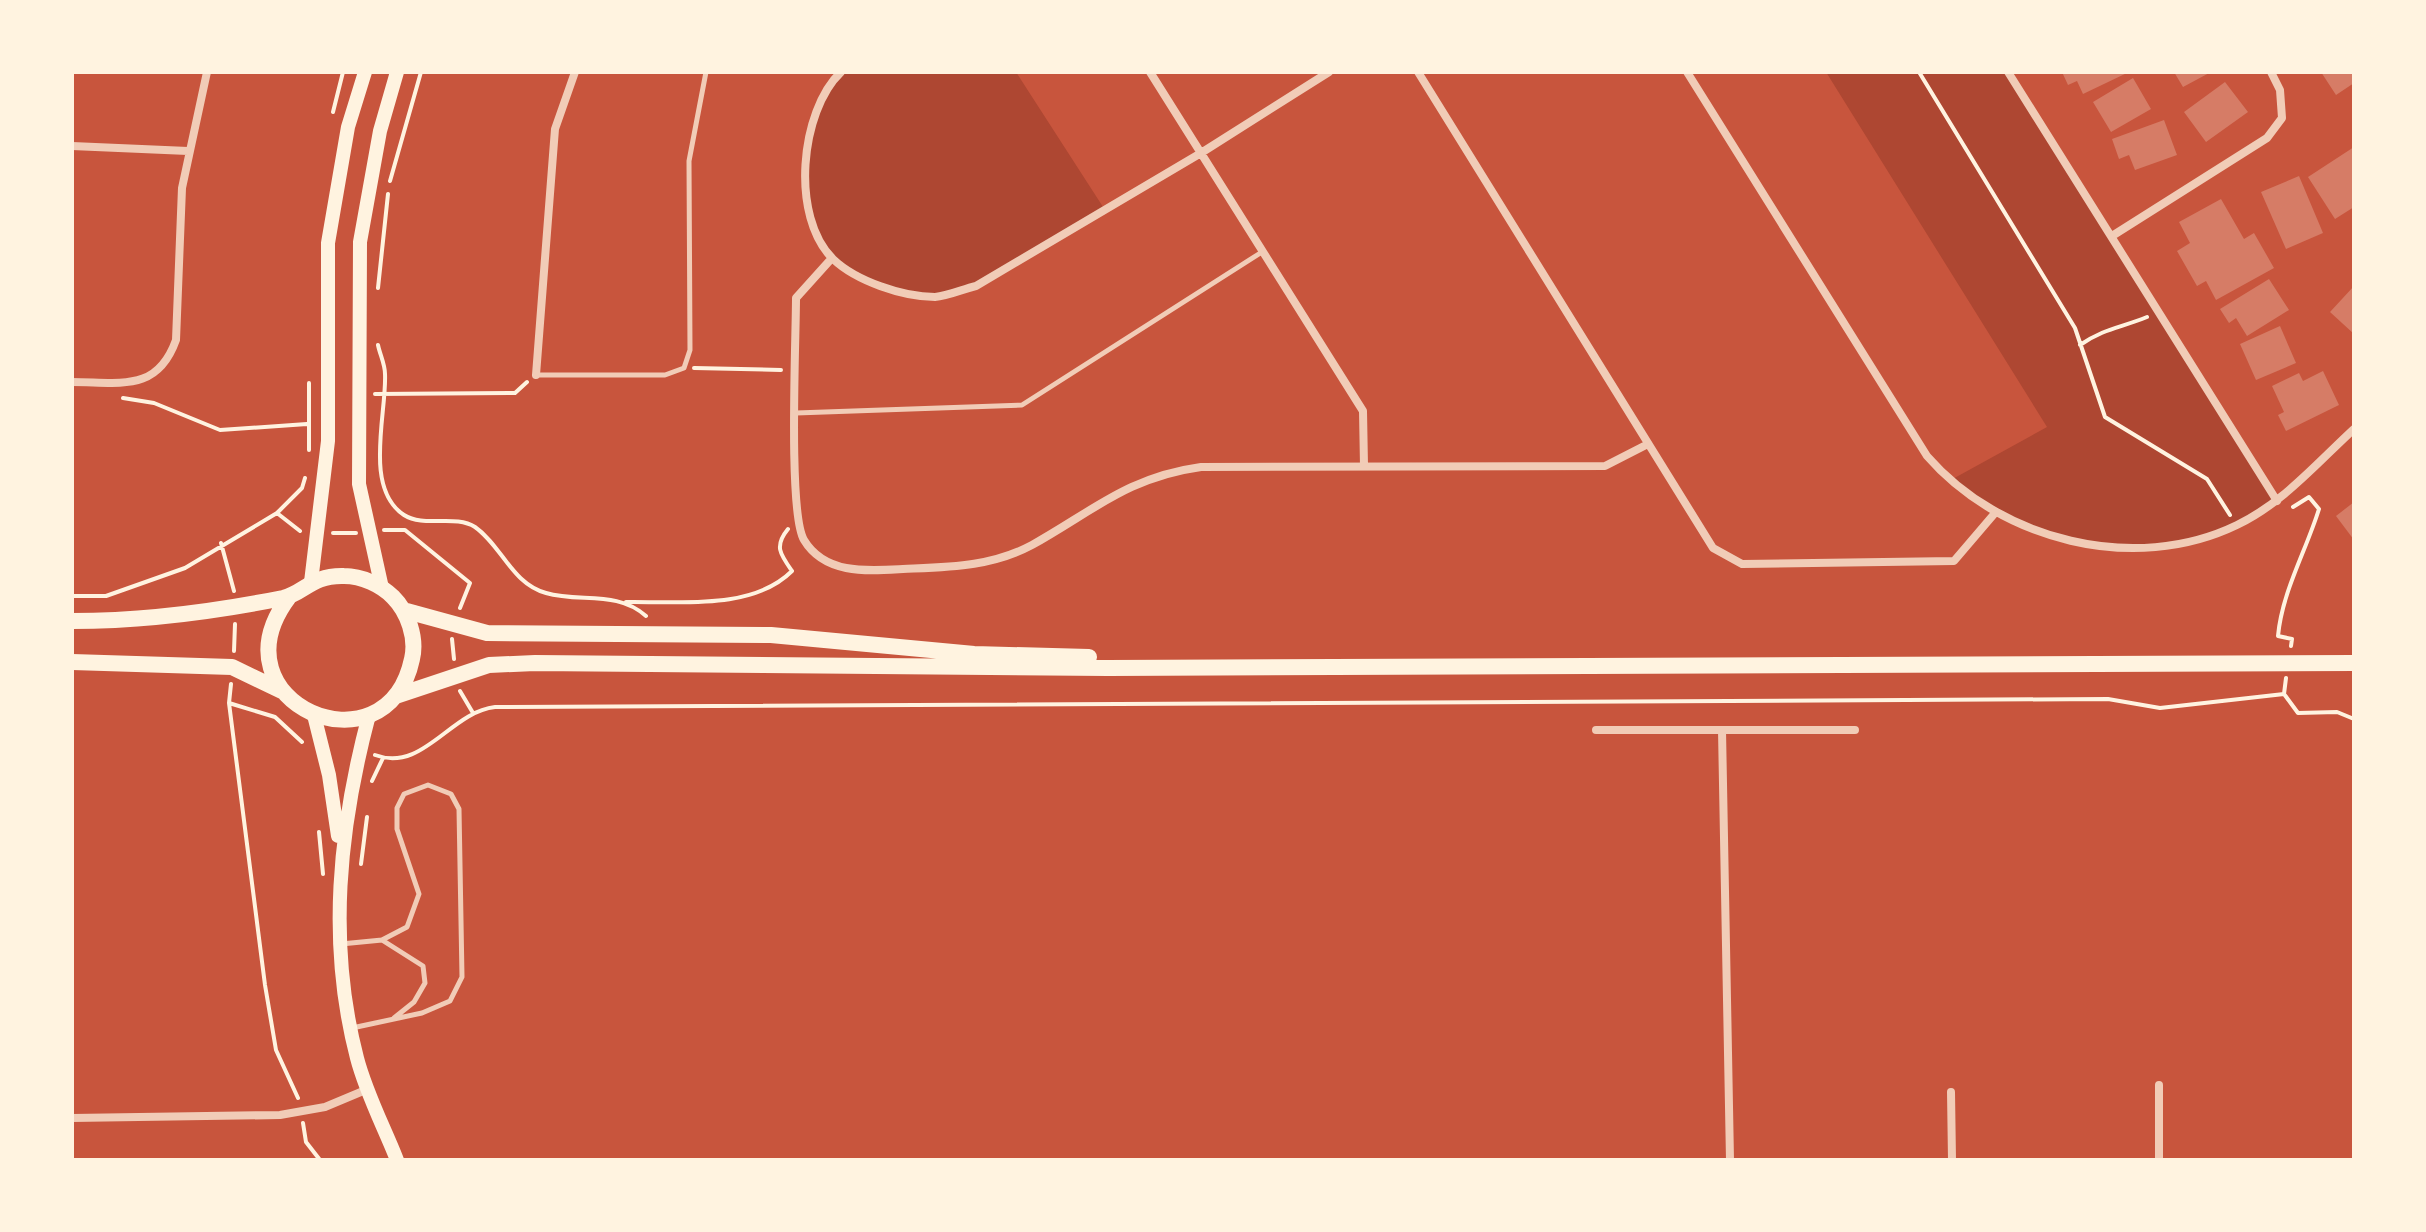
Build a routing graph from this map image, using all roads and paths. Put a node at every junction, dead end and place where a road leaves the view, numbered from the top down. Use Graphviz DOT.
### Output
graph roads {
  1 [pos="207,72"];
  2 [pos="365,72"];
  3 [pos="397,72"];
  4 [pos="421,72"];
  5 [pos="575,72"];
  6 [pos="694,72"];
  7 [pos="841,72"];
  8 [pos="1150,72"];
  9 [pos="1329,72"];
  10 [pos="1418,72"];
  11 [pos="1687,72"];
  12 [pos="1919,72"];
  13 [pos="2008,72"];
  14 [pos="2271,72"];
  15 [pos="705,74"];
  16 [pos="72,146"];
  17 [pos="188,151"];
  18 [pos="1201,153"];
  19 [pos="2112,236"];
  20 [pos="1262,252"];
  21 [pos="832,258"];
  22 [pos="378,291"];
  23 [pos="2159,311"];
  24 [pos="377,333"];
  25 [pos="2080,345"];
  26 [pos="684,368"];
  27 [pos="796,370"];
  28 [pos="536,375"];
  29 [pos="72,382"];
  30 [pos="384,394"];
  31 [pos="357,395"];
  32 [pos="116,396"];
  33 [pos="796,413"];
  34 [pos="307,424"];
  35 [pos="2354,429"];
  36 [pos="1648,444"];
  37 [pos="1364,466"];
  38 [pos="2277,501"];
  39 [pos="1995,513"];
  40 [pos="2284,513"];
  41 [pos="797,518"];
  42 [pos="2237,525"];
  43 [pos="318,532"];
  44 [pos="370,533"];
  45 [pos="311,582"];
  46 [pos="382,588"];
  47 [pos="72,596"];
  48 [pos="289,597"];
  49 [pos="623,602"];
  50 [pos="403,610"];
  51 [pos="72,621"];
  52 [pos="453,626"];
  53 [pos="667,635"];
  54 [pos="72,662"];
  55 [pos="2287,663"];
  56 [pos="2354,663"];
  57 [pos="1178,665"];
  58 [pos="457,675"];
  59 [pos="282,691"];
  60 [pos="2284,694"];
  61 [pos="396,696"];
  62 [pos="473,713"];
  63 [pos="314,715"];
  64 [pos="369,715"];
  65 [pos="2354,719"];
  66 [pos="1596,730"];
  67 [pos="1722,730"];
  68 [pos="1855,730"];
  69 [pos="306,752"];
  70 [pos="383,758"];
  71 [pos="319,831"];
  72 [pos="341,853"];
  73 [pos="323,883"];
  74 [pos="382,940"];
  75 [pos="339,944"];
  76 [pos="390,1021"];
  77 [pos="351,1028"];
  78 [pos="2159,1085"];
  79 [pos="368,1089"];
  80 [pos="1951,1092"];
  81 [pos="301,1112"];
  82 [pos="72,1118"];
  83 [pos="320,1160"];
  84 [pos="397,1160"];
  85 [pos="1730,1160"];
  86 [pos="1952,1160"];
  87 [pos="2159,1160"];
  1 -- 17 [label="street"];
  2 -- 43 [label="main road"];
  3 -- 31 [label="main road"];
  4 -- 22 [label="path"];
  5 -- 28 [label="street"];
  6 -- 15 [label="lane"];
  7 -- 21 [label="street"];
  8 -- 18 [label="street"];
  9 -- 18 [label="street"];
  10 -- 36 [label="street"];
  11 -- 39 [label="street"];
  12 -- 25 [label="path"];
  13 -- 19 [label="street"];
  14 -- 19 [label="street"];
  15 -- 26 [label="lane"];
  16 -- 17 [label="street"];
  17 -- 29 [label="street"];
  18 -- 20 [label="street"];
  18 -- 21 [label="street"];
  19 -- 23 [label="street"];
  20 -- 33 [label="lane"];
  20 -- 37 [label="street"];
  21 -- 27 [label="street"];
  23 -- 25 [label="path"];
  23 -- 38 [label="street"];
  24 -- 30 [label="path"];
  25 -- 42 [label="path"];
  26 -- 27 [label="path"];
  26 -- 28 [label="lane"];
  27 -- 33 [label="street"];
  28 -- 30 [label="path"];
  30 -- 31 [label="path"];
  30 -- 49 [label="path"];
  31 -- 44 [label="main road"];
  32 -- 34 [label="path"];
  33 -- 41 [label="street"];
  35 -- 38 [label="street"];
  36 -- 37 [label="street"];
  36 -- 39 [label="street"];
  37 -- 41 [label="street"];
  38 -- 42 [label="street"];
  39 -- 42 [label="street"];
  40 -- 55 [label="path"];
  41 -- 49 [label="path"];
  43 -- 44 [label="path"];
  43 -- 45 [label="main road"];
  43 -- 47 [label="path"];
  44 -- 46 [label="main road"];
  44 -- 52 [label="path"];
  45 -- 46 [label="main road"];
  45 -- 48 [label="main road"];
  46 -- 50 [label="main road"];
  48 -- 51 [label="main road"];
  48 -- 59 [label="main road"];
  49 -- 53 [label="path"];
  50 -- 52 [label="main road"];
  50 -- 61 [label="main road"];
  52 -- 53 [label="main road"];
  52 -- 58 [label="path"];
  53 -- 57 [label="main road"];
  54 -- 59 [label="main road"];
  55 -- 56 [label="main road"];
  55 -- 57 [label="main road"];
  55 -- 60 [label="path"];
  57 -- 58 [label="main road"];
  58 -- 61 [label="main road"];
  58 -- 62 [label="path"];
  59 -- 63 [label="main road"];
  60 -- 62 [label="path"];
  60 -- 65 [label="path"];
  61 -- 64 [label="main road"];
  62 -- 70 [label="path"];
  63 -- 64 [label="main road"];
  63 -- 72 [label="main road"];
  64 -- 72 [label="main road"];
  66 -- 67 [label="street"];
  67 -- 68 [label="street"];
  67 -- 85 [label="street"];
  69 -- 81 [label="path"];
  71 -- 73 [label="path"];
  72 -- 75 [label="main road"];
  74 -- 75 [label="lane"];
  74 -- 76 [label="lane"];
  74 -- 76 [label="lane"];
  75 -- 77 [label="main road"];
  76 -- 77 [label="lane"];
  77 -- 79 [label="main road"];
  78 -- 87 [label="street"];
  79 -- 81 [label="street"];
  79 -- 84 [label="main road"];
  80 -- 86 [label="street"];
  81 -- 82 [label="street"];
  81 -- 83 [label="path"];
}
